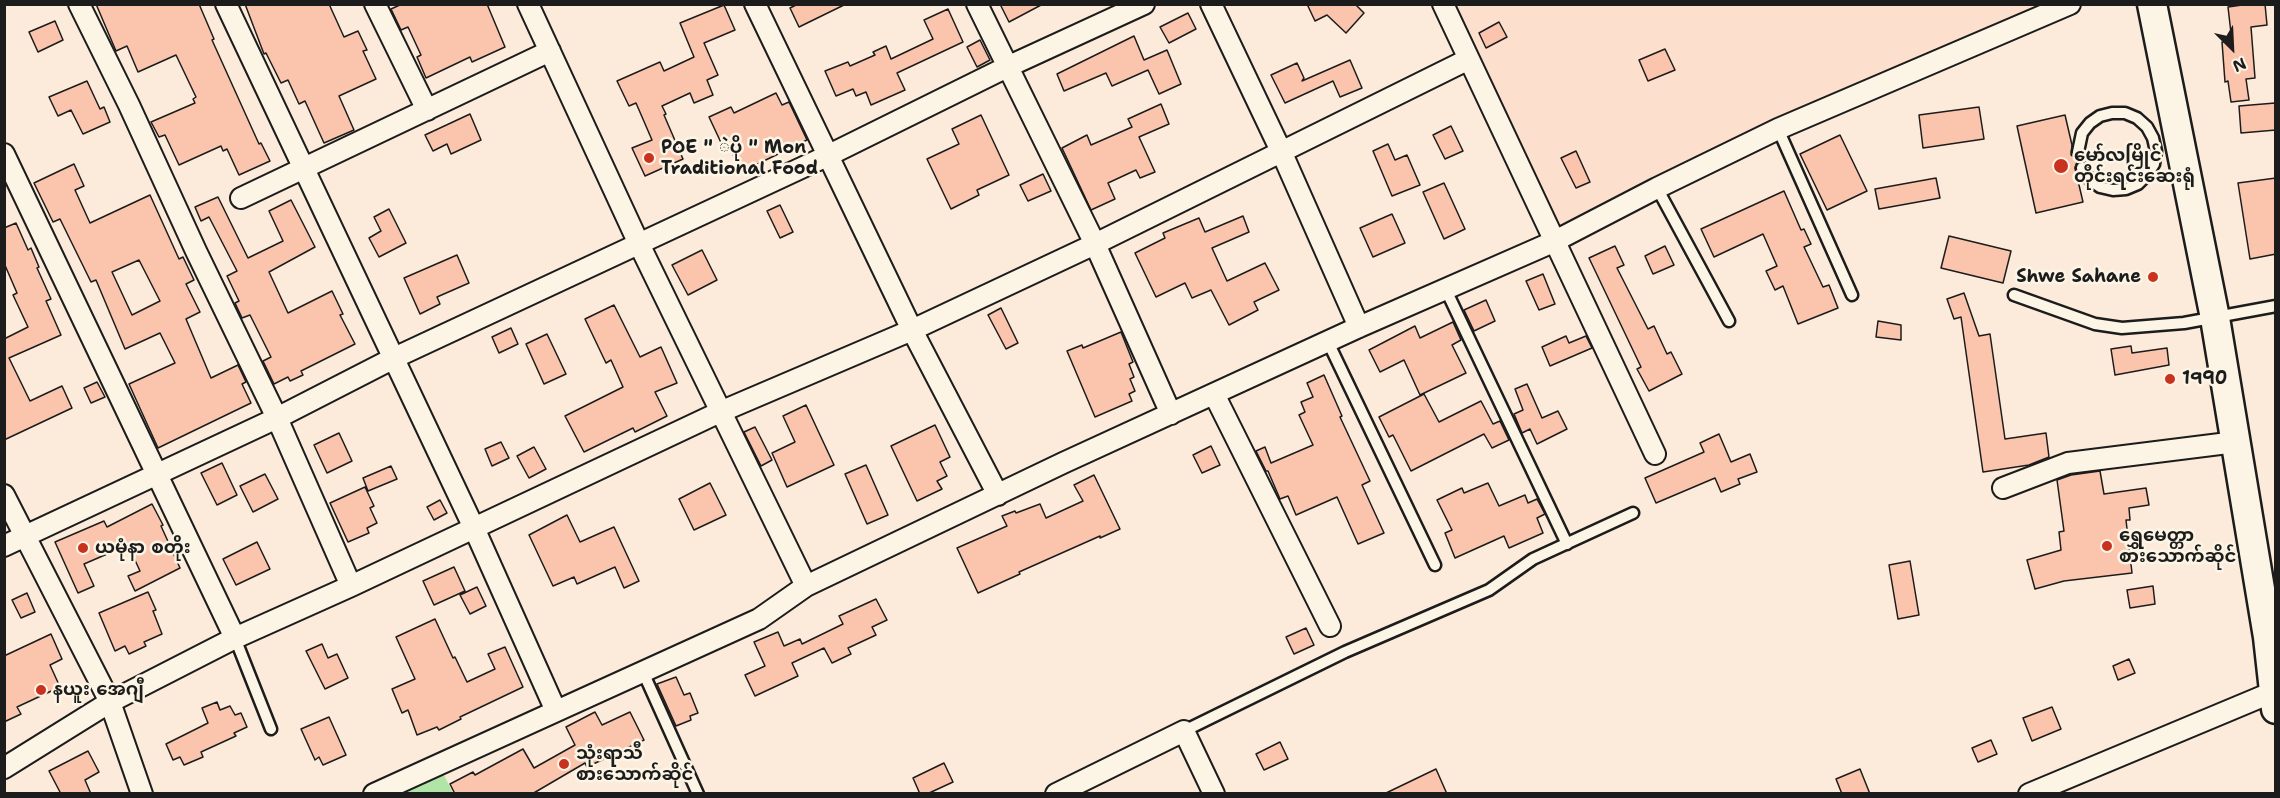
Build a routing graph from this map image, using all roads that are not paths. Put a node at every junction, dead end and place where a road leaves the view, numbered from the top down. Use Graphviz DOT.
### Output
graph roads {
  1 [pos="79,4"];
  2 [pos="226,4"];
  3 [pos="375,4"];
  4 [pos="528,4"];
  5 [pos="755,4"];
  6 [pos="977,4"];
  7 [pos="1144,4"];
  8 [pos="1211,4"];
  9 [pos="1443,4"];
  10 [pos="2070,4"];
  11 [pos="2152,4"];
  12 [pos="550,51"];
  13 [pos="1467,60"];
  14 [pos="1007,67"];
  15 [pos="427,110"];
  16 [pos="1778,129"];
  17 [pos="2165,134"];
  18 [pos="1281,151"];
  19 [pos="2078,152"];
  20 [pos="4,154"];
  21 [pos="827,156"];
  22 [pos="304,168"];
  23 [pos="2082,168"];
  24 [pos="1657,188"];
  25 [pos="241,198"];
  26 [pos="1553,242"];
  27 [pos="639,244"];
  28 [pos="1095,244"];
  29 [pos="1446,290"];
  30 [pos="1852,295"];
  31 [pos="2014,296"];
  32 [pos="2276,306"];
  33 [pos="2216,318"];
  34 [pos="1730,321"];
  35 [pos="1359,327"];
  36 [pos="912,330"];
  37 [pos="1328,342"];
  38 [pos="394,358"];
  39 [pos="1214,394"];
  40 [pos="720,412"];
  41 [pos="1171,414"];
  42 [pos="277,418"];
  43 [pos="2236,442"];
  44 [pos="1655,454"];
  45 [pos="156,473"];
  46 [pos="2003,488"];
  47 [pos="4,495"];
  48 [pos="998,495"];
  49 [pos="1634,513"];
  50 [pos="474,528"];
  51 [pos="24,536"];
  52 [pos="1567,544"];
  53 [pos="4,546"];
  54 [pos="1436,565"];
  55 [pos="351,586"];
  56 [pos="806,586"];
  57 [pos="1330,626"];
  58 [pos="235,638"];
  59 [pos="643,672"];
  60 [pos="2274,700"];
  61 [pos="110,702"];
  62 [pos="556,711"];
  63 [pos="271,729"];
  64 [pos="1184,731"];
  65 [pos="4,768"];
  66 [pos="142,794"];
  67 [pos="374,794"];
  68 [pos="698,794"];
  69 [pos="1056,794"];
  70 [pos="1214,794"];
  71 [pos="2029,794"];
  1 -- 42 [label="street"];
  2 -- 22 [label="street"];
  3 -- 15 [label="street"];
  4 -- 12 [label="street"];
  5 -- 21 [label="street"];
  6 -- 14 [label="street"];
  7 -- 14 [label="street"];
  8 -- 18 [label="street"];
  9 -- 13 [label="street"];
  10 -- 16 [label="street"];
  11 -- 17 [label="main road"];
  12 -- 15 [label="street"];
  12 -- 27 [label="street"];
  13 -- 18 [label="street"];
  13 -- 26 [label="street"];
  14 -- 21 [label="street"];
  14 -- 28 [label="street"];
  15 -- 22 [label="street"];
  16 -- 24 [label="street"];
  16 -- 30 [label="lane"];
  17 -- 19 [label="lane"];
  17 -- 23 [label="lane"];
  17 -- 33 [label="main road"];
  18 -- 28 [label="street"];
  18 -- 35 [label="street"];
  20 -- 45 [label="street"];
  21 -- 27 [label="street"];
  21 -- 36 [label="street"];
  22 -- 25 [label="street"];
  22 -- 38 [label="street"];
  24 -- 26 [label="street"];
  24 -- 34 [label="lane"];
  26 -- 29 [label="street"];
  26 -- 44 [label="street"];
  27 -- 38 [label="street"];
  27 -- 40 [label="street"];
  28 -- 36 [label="street"];
  28 -- 41 [label="street"];
  29 -- 35 [label="street"];
  29 -- 52 [label="lane"];
  31 -- 33 [label="lane"];
  32 -- 33 [label="lane"];
  33 -- 43 [label="main road"];
  35 -- 37 [label="street"];
  36 -- 40 [label="street"];
  36 -- 48 [label="street"];
  37 -- 39 [label="street"];
  37 -- 54 [label="lane"];
  38 -- 42 [label="street"];
  38 -- 50 [label="street"];
  39 -- 41 [label="street"];
  39 -- 57 [label="street"];
  40 -- 50 [label="street"];
  40 -- 56 [label="street"];
  41 -- 48 [label="street"];
  42 -- 45 [label="street"];
  42 -- 55 [label="street"];
  43 -- 46 [label="street"];
  43 -- 60 [label="main road"];
  45 -- 51 [label="street"];
  45 -- 58 [label="street"];
  47 -- 51 [label="street"];
  48 -- 56 [label="street"];
  49 -- 52 [label="lane"];
  50 -- 55 [label="street"];
  50 -- 62 [label="street"];
  51 -- 53 [label="street"];
  51 -- 61 [label="street"];
  52 -- 64 [label="lane"];
  55 -- 58 [label="street"];
  56 -- 59 [label="street"];
  58 -- 61 [label="street"];
  58 -- 63 [label="lane"];
  59 -- 62 [label="street"];
  59 -- 68 [label="lane"];
  60 -- 71 [label="street"];
  61 -- 65 [label="street"];
  61 -- 66 [label="street"];
  62 -- 67 [label="street"];
  64 -- 69 [label="street"];
  64 -- 70 [label="street"];
}
